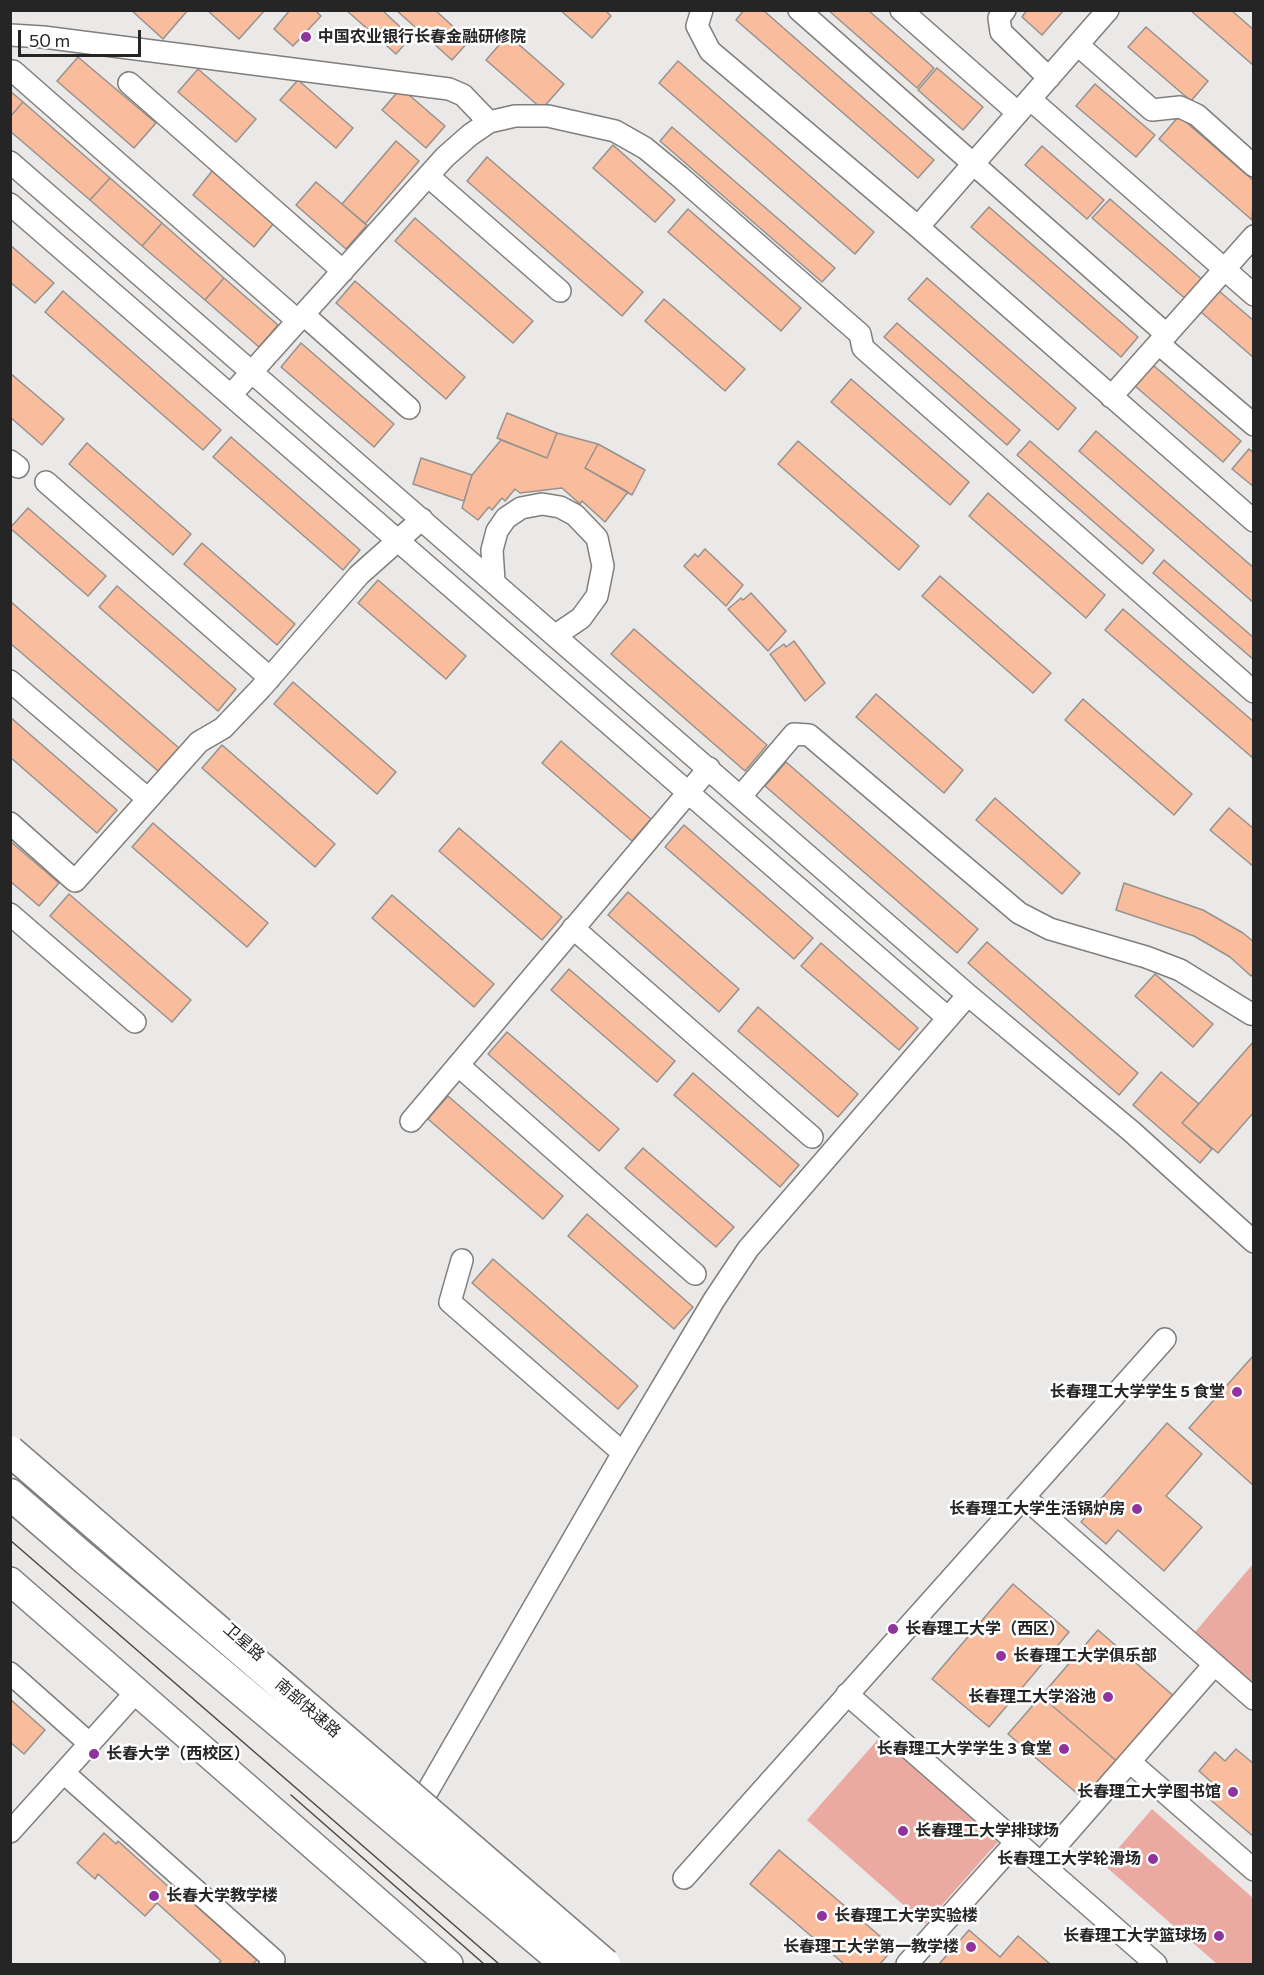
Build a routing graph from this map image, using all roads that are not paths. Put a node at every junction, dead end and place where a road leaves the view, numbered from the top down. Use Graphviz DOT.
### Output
graph roads {
  1 [pos="702,10"];
  2 [pos="799,10"];
  3 [pos="901,10"];
  4 [pos="1005,10"];
  5 [pos="1108,10"];
  6 [pos="10,35"];
  7 [pos="1078,45"];
  8 [pos="13,71"];
  9 [pos="1049,78"];
  10 [pos="129,83"];
  11 [pos="1024,106"];
  12 [pos="489,122"];
  13 [pos="10,162"];
  14 [pos="974,164"];
  15 [pos="1254,166"];
  16 [pos="428,176"];
  17 [pos="10,204"];
  18 [pos="918,226"];
  19 [pos="1254,236"];
  20 [pos="1224,269"];
  21 [pos="343,271"];
  22 [pos="560,291"];
  23 [pos="1254,295"];
  24 [pos="301,318"];
  25 [pos="1163,339"];
  26 [pos="252,372"];
  27 [pos="231,395"];
  28 [pos="1111,397"];
  29 [pos="410,408"];
  30 [pos="1254,425"];
  31 [pos="46,482"];
  32 [pos="422,519"];
  33 [pos="1254,521"];
  34 [pos="398,538"];
  35 [pos="494,581"];
  36 [pos="556,635"];
  37 [pos="270,678"];
  38 [pos="10,681"];
  39 [pos="1254,692"];
  40 [pos="709,768"];
  41 [pos="689,792"];
  42 [pos="741,796"];
  43 [pos="148,799"];
  44 [pos="10,823"];
  45 [pos="10,914"];
  46 [pos="573,928"];
  47 [pos="968,995"];
  48 [pos="1254,1012"];
  49 [pos="948,1018"];
  50 [pos="135,1022"];
  51 [pos="458,1065"];
  52 [pos="411,1121"];
  53 [pos="812,1137"];
  54 [pos="1250,1233"];
  55 [pos="462,1260"];
  56 [pos="695,1274"];
  57 [pos="1165,1340"];
  58 [pos="10,1437"];
  59 [pos="10,1451"];
  60 [pos="623,1453"];
  61 [pos="10,1489"];
  62 [pos="10,1494"];
  63 [pos="1024,1497"];
  64 [pos="10,1501"];
  65 [pos="85,1559"];
  66 [pos="10,1581"];
  67 [pos="1214,1665"];
  68 [pos="10,1673"];
  69 [pos="137,1691"];
  70 [pos="848,1694"];
  71 [pos="1254,1699"];
  72 [pos="90,1744"];
  73 [pos="1130,1762"];
  74 [pos="64,1773"];
  75 [pos="423,1799"];
  76 [pos="10,1832"];
  77 [pos="1016,1842"];
  78 [pos="1041,1863"];
  79 [pos="1254,1870"];
  80 [pos="684,1878"];
  81 [pos="602,1961"];
  82 [pos="270,1965"];
  83 [pos="449,1965"];
  84 [pos="546,1965"];
  85 [pos="566,1965"];
  86 [pos="907,1965"];
  87 [pos="1156,1965"];
  1 -- 18 [label="street"];
  2 -- 14 [label="street"];
  3 -- 11 [label="street"];
  4 -- 9 [label="street"];
  5 -- 7 [label="street"];
  6 -- 12 [label="street"];
  7 -- 9 [label="street"];
  7 -- 15 [label="street"];
  8 -- 24 [label="street"];
  9 -- 11 [label="street"];
  10 -- 21 [label="street"];
  11 -- 14 [label="street"];
  11 -- 20 [label="street"];
  12 -- 16 [label="street"];
  12 -- 39 [label="street"];
  13 -- 26 [label="street"];
  14 -- 18 [label="street"];
  14 -- 25 [label="street"];
  16 -- 21 [label="street"];
  16 -- 22 [label="street"];
  17 -- 27 [label="street"];
  18 -- 28 [label="street"];
  19 -- 20 [label="street"];
  20 -- 23 [label="street"];
  20 -- 25 [label="street"];
  21 -- 24 [label="street"];
  24 -- 26 [label="street"];
  24 -- 29 [label="street"];
  25 -- 28 [label="street"];
  25 -- 30 [label="street"];
  26 -- 27 [label="street"];
  26 -- 32 [label="street"];
  27 -- 34 [label="street"];
  28 -- 33 [label="street"];
  31 -- 37 [label="street"];
  32 -- 34 [label="street"];
  32 -- 35 [label="street"];
  34 -- 37 [label="street"];
  34 -- 41 [label="street"];
  35 -- 36 [label="street"];
  35 -- 36 [label="street"];
  36 -- 40 [label="street"];
  37 -- 43 [label="street"];
  38 -- 43 [label="street"];
  40 -- 41 [label="street"];
  40 -- 42 [label="street"];
  41 -- 46 [label="street"];
  41 -- 49 [label="street"];
  42 -- 47 [label="street"];
  42 -- 48 [label="street"];
  43 -- 44 [label="street"];
  45 -- 50 [label="street"];
  46 -- 51 [label="street"];
  46 -- 53 [label="street"];
  47 -- 49 [label="street"];
  47 -- 54 [label="street"];
  49 -- 60 [label="street"];
  51 -- 52 [label="street"];
  51 -- 56 [label="street"];
  55 -- 60 [label="street"];
  57 -- 63 [label="street"];
  58 -- 75 [label="main road, 卫星路"];
  59 -- 81 [label="highway, 南部快速路, bridge"];
  60 -- 75 [label="street"];
  61 -- 84 [label="main road"];
  62 -- 65 [label="highway, 南部快速路"];
  63 -- 67 [label="street"];
  63 -- 70 [label="street"];
  64 -- 65 [label="highway"];
  65 -- 85 [label="highway, 南部快速路, bridge"];
  66 -- 69 [label="main road"];
  67 -- 71 [label="street"];
  67 -- 73 [label="street"];
  68 -- 72 [label="street"];
  69 -- 72 [label="street"];
  69 -- 83 [label="main road"];
  70 -- 77 [label="street"];
  70 -- 80 [label="street"];
  72 -- 74 [label="street"];
  73 -- 78 [label="street"];
  73 -- 79 [label="street"];
  74 -- 76 [label="street"];
  74 -- 82 [label="street"];
  75 -- 81 [label="main road, 卫星路"];
  77 -- 78 [label="street"];
  77 -- 86 [label="street"];
  78 -- 87 [label="street"];
}
